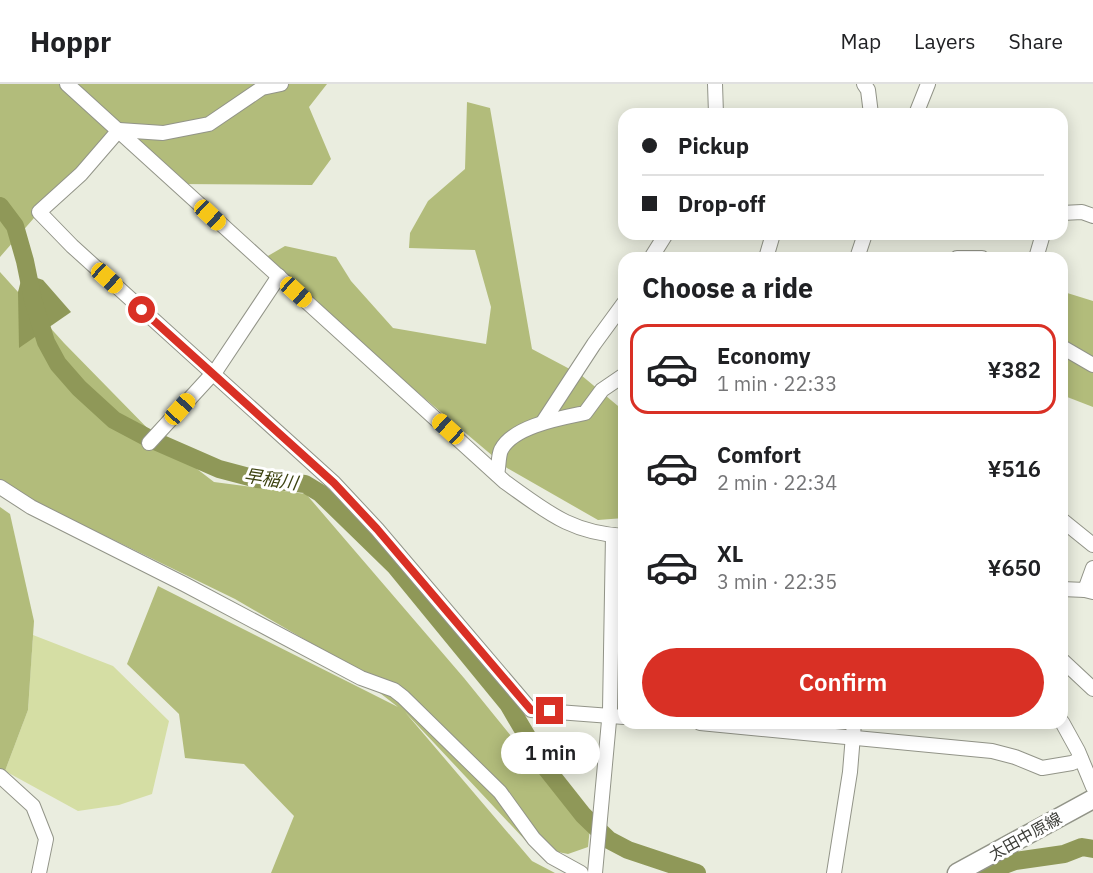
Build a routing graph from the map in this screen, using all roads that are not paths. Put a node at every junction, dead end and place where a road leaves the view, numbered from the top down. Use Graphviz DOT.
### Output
graph roads {
  1 [pos="67,84"];
  2 [pos="281,84"];
  3 [pos="715,84"];
  4 [pos="864,84"];
  5 [pos="928,84"];
  6 [pos="716,108"];
  7 [pos="870,108"];
  8 [pos="918,108"];
  9 [pos="119,130"];
  10 [pos="1068,213"];
  11 [pos="1093,216"];
  12 [pos="279,276"];
  13 [pos="618,311"];
  14 [pos="1068,351"];
  15 [pos="1093,365"];
  16 [pos="212,374"];
  17 [pos="618,379"];
  18 [pos="543,422"];
  19 [pos="149,443"];
  20 [pos="497,474"];
  21 [pos="0,487"];
  22 [pos="1068,525"];
  23 [pos="618,535"];
  24 [pos="1093,545"];
  25 [pos="618,553"];
  26 [pos="1093,568"];
  27 [pos="1068,589"];
  28 [pos="1089,591"];
  29 [pos="1068,666"];
  30 [pos="1093,689"];
  31 [pos="609,716"];
  32 [pos="618,717"];
  33 [pos="832,729"];
  34 [pos="1066,729"];
  35 [pos="854,730"];
  36 [pos="1081,759"];
  37 [pos="0,776"];
  38 [pos="1093,787"];
  39 [pos="1093,799"];
  40 [pos="39,873"];
  41 [pos="581,873"];
  42 [pos="595,873"];
  43 [pos="834,873"];
  44 [pos="957,873"];
  1 -- 9 [label="street"];
  2 -- 9 [label="street"];
  3 -- 6 [label="street"];
  4 -- 7 [label="street"];
  5 -- 8 [label="street"];
  9 -- 12 [label="street"];
  9 -- 16 [label="street"];
  10 -- 11 [label="street"];
  12 -- 16 [label="street"];
  12 -- 20 [label="street"];
  13 -- 18 [label="street"];
  14 -- 15 [label="street"];
  16 -- 19 [label="street"];
  16 -- 31 [label="street"];
  17 -- 18 [label="street"];
  18 -- 20 [label="street"];
  20 -- 23 [label="street"];
  21 -- 41 [label="street"];
  22 -- 24 [label="street"];
  25 -- 31 [label="street"];
  26 -- 28 [label="street"];
  27 -- 28 [label="street"];
  29 -- 30 [label="street"];
  31 -- 32 [label="street"];
  31 -- 42 [label="street"];
  33 -- 35 [label="street"];
  34 -- 36 [label="street"];
  35 -- 36 [label="street"];
  35 -- 43 [label="street"];
  36 -- 38 [label="street"];
  37 -- 40 [label="street"];
  39 -- 44 [label="main road, 太田中原線"];
}
